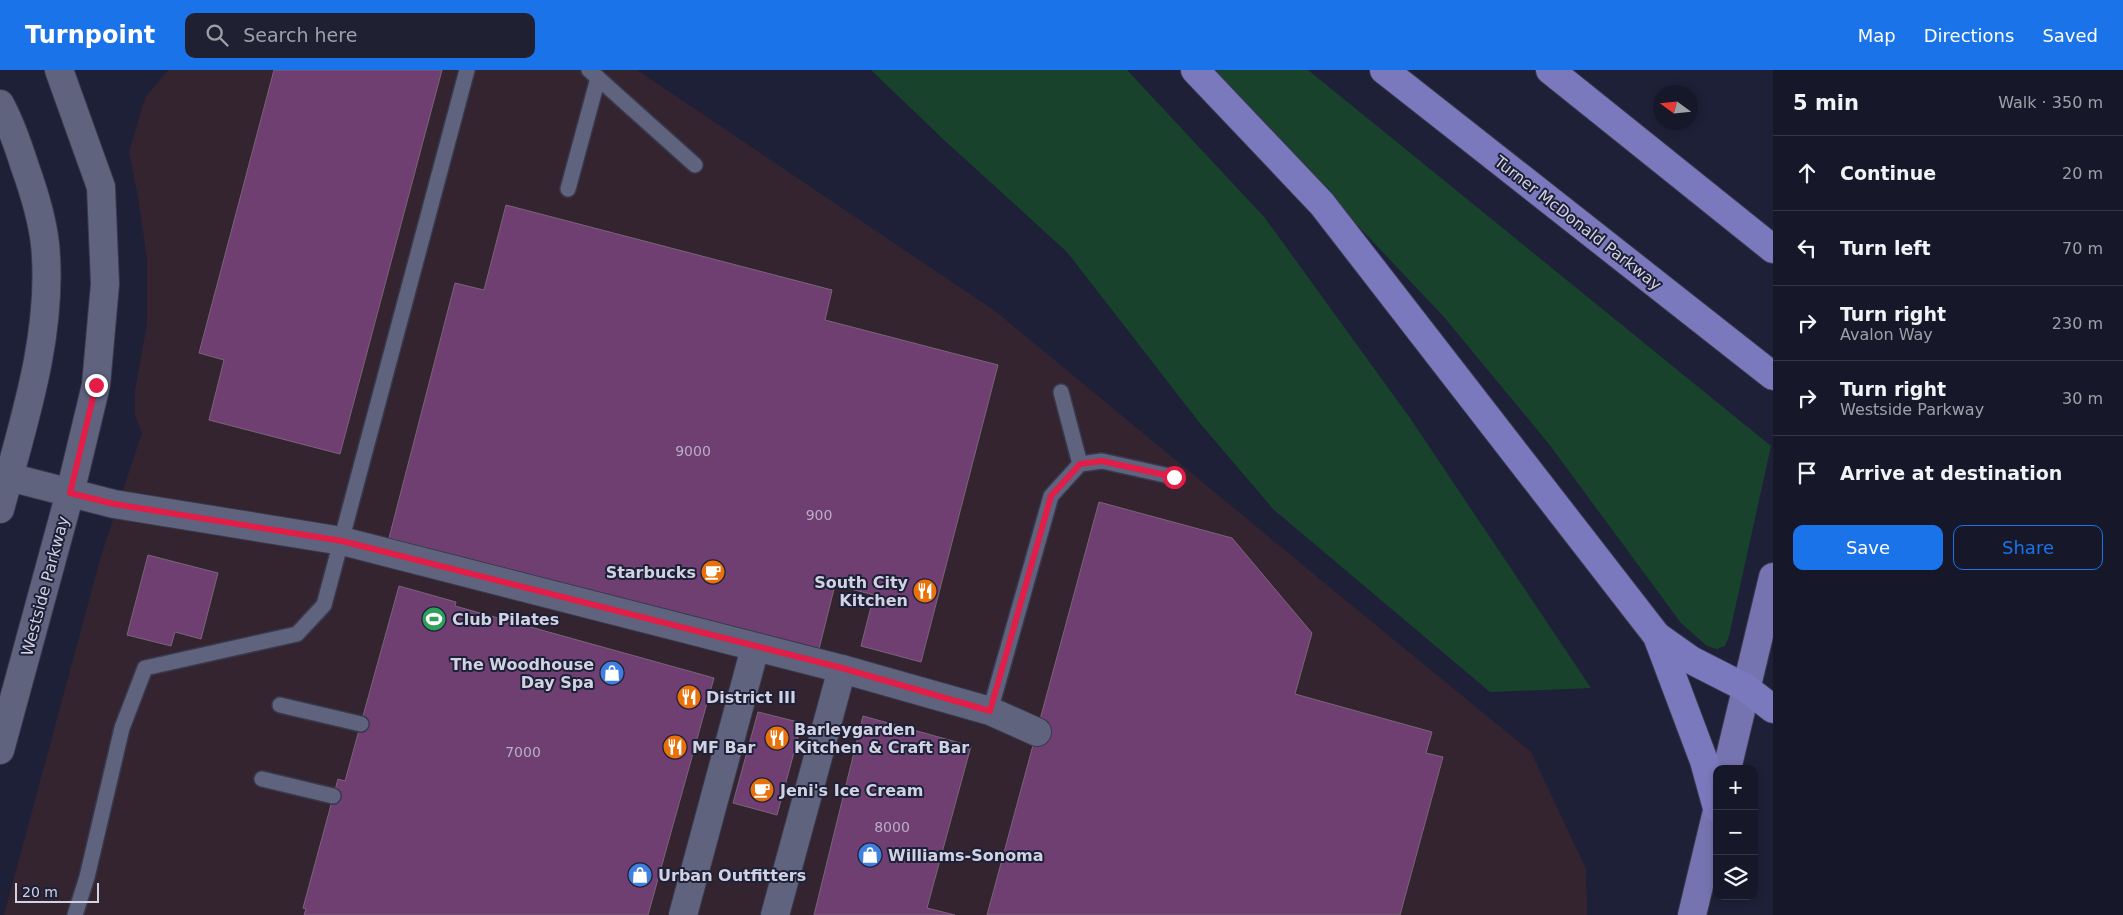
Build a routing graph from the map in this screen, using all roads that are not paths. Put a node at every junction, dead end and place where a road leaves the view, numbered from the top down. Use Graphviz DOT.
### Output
graph roads {
  1 [pos="59,70"];
  2 [pos="467,70"];
  3 [pos="1195,70"];
  4 [pos="1384,70"];
  5 [pos="1550,70"];
  6 [pos="594,74"];
  7 [pos="0,104"];
  8 [pos="694,165"];
  9 [pos="568,189"];
  10 [pos="1773,249"];
  11 [pos="1773,376"];
  12 [pos="1061,392"];
  13 [pos="1080,464"];
  14 [pos="9,477"];
  15 [pos="1174,477"];
  16 [pos="70,493"];
  17 [pos="0,509"];
  18 [pos="342,541"];
  19 [pos="1771,584"];
  20 [pos="1657,636"];
  21 [pos="755,648"];
  22 [pos="842,668"];
  23 [pos="1746,688"];
  24 [pos="280,705"];
  25 [pos="1773,708"];
  26 [pos="990,711"];
  27 [pos="361,724"];
  28 [pos="1037,732"];
  29 [pos="0,750"];
  30 [pos="1728,765"];
  31 [pos="262,779"];
  32 [pos="1713,794"];
  33 [pos="333,796"];
  34 [pos="1717,810"];
  35 [pos="75,915"];
  36 [pos="683,915"];
  37 [pos="775,915"];
  38 [pos="1692,915"];
  1 -- 16 [label="street, Westside Parkway"];
  2 -- 18 [label="lane"];
  3 -- 20 [label="highway"];
  4 -- 11 [label="highway, Turner McDonald Parkway"];
  5 -- 10 [label="highway"];
  6 -- 8 [label="lane"];
  6 -- 9 [label="lane"];
  7 -- 14 [label="street"];
  12 -- 13 [label="lane"];
  13 -- 15 [label="lane"];
  13 -- 26 [label="lane"];
  14 -- 16 [label="street"];
  14 -- 17 [label="street"];
  16 -- 18 [label="street"];
  16 -- 29 [label="street, Westside Parkway"];
  18 -- 21 [label="street"];
  18 -- 35 [label="lane"];
  19 -- 23 [label="highway"];
  20 -- 23 [label="highway"];
  20 -- 32 [label="highway"];
  21 -- 22 [label="street"];
  21 -- 36 [label="street"];
  22 -- 26 [label="street"];
  22 -- 37 [label="street"];
  23 -- 25 [label="highway"];
  23 -- 30 [label="highway"];
  24 -- 27 [label="lane"];
  26 -- 28 [label="street"];
  31 -- 33 [label="lane"];
  34 -- 38 [label="highway"];
}
